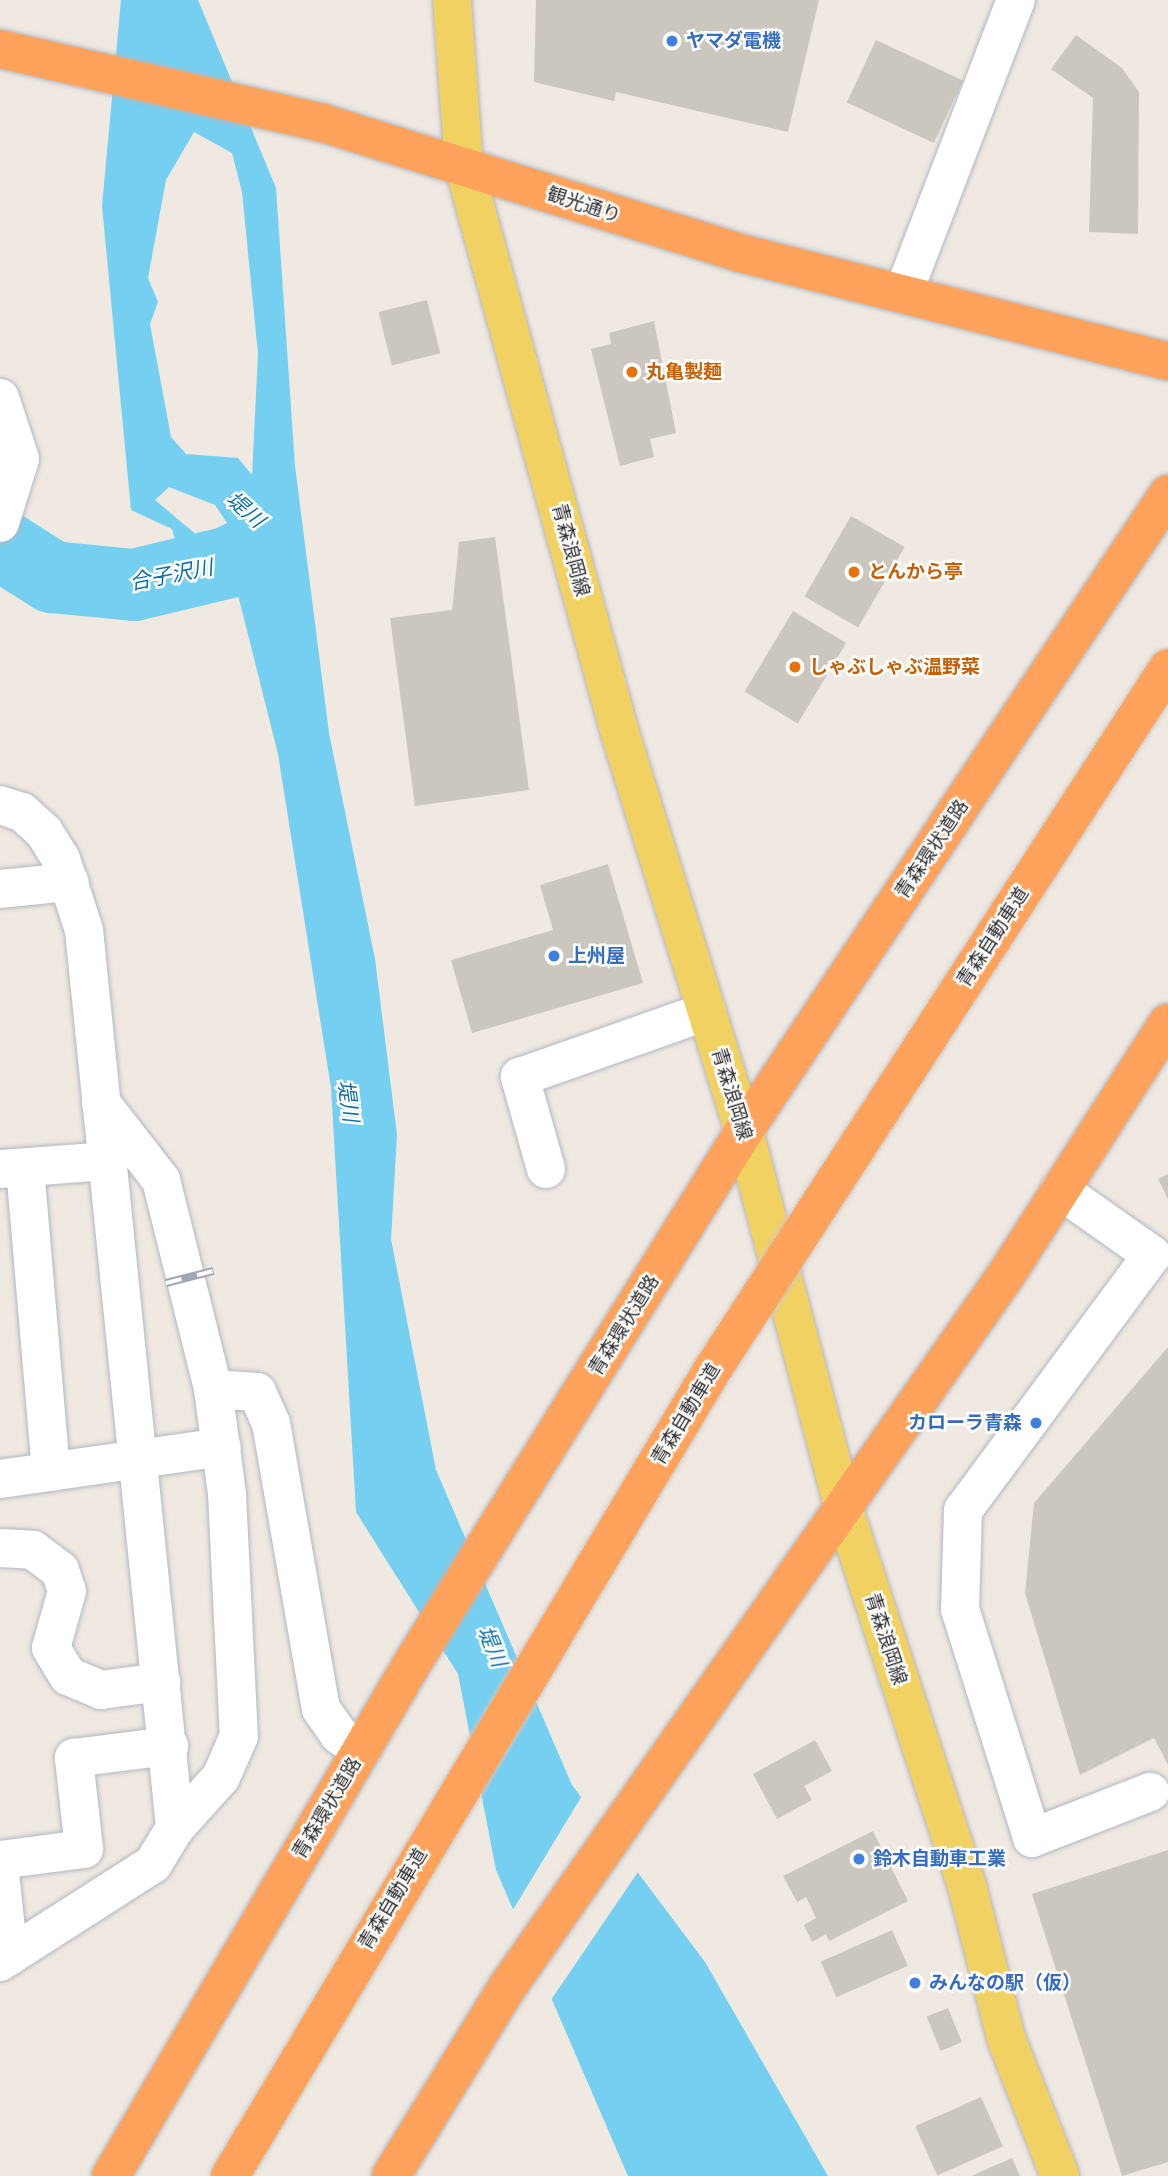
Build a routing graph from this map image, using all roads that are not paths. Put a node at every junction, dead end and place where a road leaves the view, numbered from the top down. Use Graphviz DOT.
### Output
graph roads {
  1 [pos="453,0"];
  2 [pos="1016,0"];
  3 [pos="14,52"];
  4 [pos="464,166"];
  5 [pos="903,294"];
  6 [pos="1168,361"];
  7 [pos="0,398"];
  8 [pos="1168,494"];
  9 [pos="6,505"];
  10 [pos="1168,668"];
  11 [pos="0,805"];
  12 [pos="70,882"];
  13 [pos="0,889"];
  14 [pos="707,1011"];
  15 [pos="1165,1036"];
  16 [pos="101,1102"];
  17 [pos="744,1131"];
  18 [pos="107,1161"];
  19 [pos="6,1168"];
  20 [pos="546,1169"];
  21 [pos="1060,1190"];
  22 [pos="213,1389"];
  23 [pos="222,1447"];
  24 [pos="137,1462"];
  25 [pos="51,1472"];
  26 [pos="0,1479"];
  27 [pos="844,1510"];
  28 [pos="0,1548"];
  29 [pos="161,1682"];
  30 [pos="169,1746"];
  31 [pos="362,1751"];
  32 [pos="1150,1792"];
  33 [pos="175,1828"];
  34 [pos="0,1860"];
  35 [pos="1,1892"];
  36 [pos="4,1959"];
  37 [pos="111,2176"];
  38 [pos="230,2176"];
  39 [pos="391,2176"];
  40 [pos="1060,2176"];
  1 -- 4 [label="main road, 青森浪岡線"];
  2 -- 5 [label="lane"];
  3 -- 4 [label="highway, 観光通り"];
  4 -- 5 [label="highway, 観光通り"];
  4 -- 14 [label="main road, 青森浪岡線"];
  5 -- 6 [label="highway, 観光通り"];
  7 -- 9 [label="lane"];
  8 -- 17 [label="highway, 青森環状道路"];
  10 -- 38 [label="highway, 青森自動車道, bridge"];
  11 -- 12 [label="lane"];
  12 -- 13 [label="lane"];
  12 -- 16 [label="lane"];
  14 -- 17 [label="main road, 青森浪岡線"];
  14 -- 20 [label="lane"];
  15 -- 21 [label="highway"];
  16 -- 18 [label="lane"];
  16 -- 22 [label="lane"];
  17 -- 27 [label="main road, 青森浪岡線"];
  17 -- 31 [label="highway, 青森環状道路"];
  18 -- 19 [label="lane"];
  18 -- 24 [label="lane"];
  19 -- 25 [label="lane"];
  21 -- 27 [label="highway"];
  21 -- 32 [label="lane"];
  22 -- 23 [label="lane"];
  22 -- 31 [label="lane"];
  23 -- 24 [label="lane"];
  23 -- 33 [label="lane"];
  24 -- 25 [label="lane"];
  24 -- 29 [label="lane"];
  25 -- 26 [label="lane"];
  27 -- 39 [label="highway"];
  27 -- 40 [label="main road, 青森浪岡線"];
  28 -- 29 [label="lane"];
  29 -- 30 [label="lane"];
  30 -- 33 [label="lane"];
  30 -- 34 [label="lane"];
  31 -- 37 [label="highway, 青森環状道路"];
  33 -- 36 [label="lane"];
  35 -- 36 [label="lane"];
}
